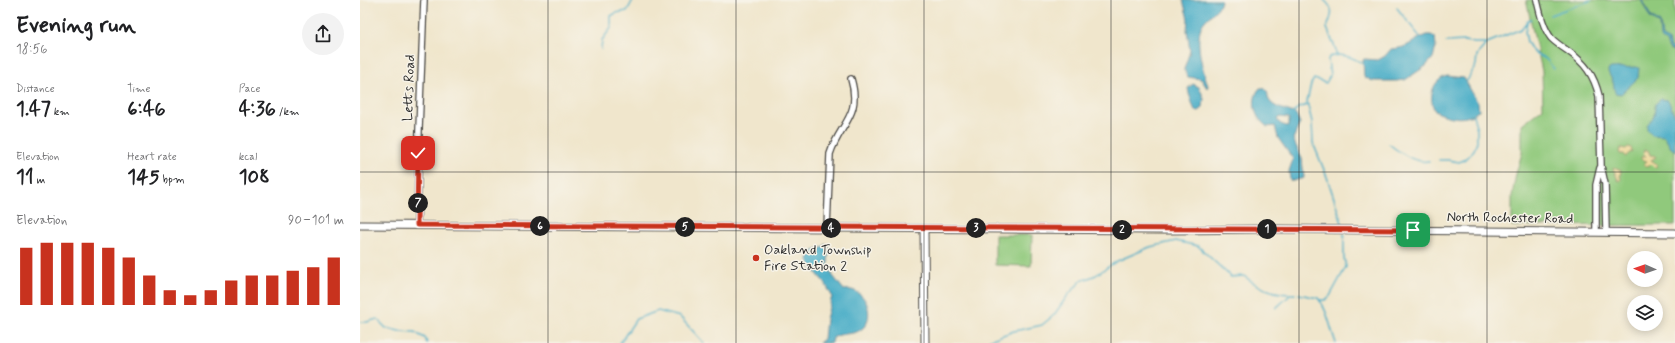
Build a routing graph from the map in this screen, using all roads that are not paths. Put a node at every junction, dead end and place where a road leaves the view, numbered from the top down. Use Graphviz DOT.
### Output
graph roads {
  1 [pos="424,0"];
  2 [pos="1537,0"];
  3 [pos="851,79"];
  4 [pos="1600,166"];
  5 [pos="360,225"];
  6 [pos="417,225"];
  7 [pos="827,228"];
  8 [pos="924,229"];
  9 [pos="1596,232"];
  10 [pos="1606,232"];
  11 [pos="1675,233"];
  12 [pos="925,343"];
  1 -- 6 [label="street, Letts Road"];
  2 -- 4 [label="street"];
  3 -- 7 [label="street"];
  4 -- 9 [label="street"];
  4 -- 10 [label="street"];
  5 -- 6 [label="main road, North Rochester Road"];
  6 -- 7 [label="main road, North Rochester Road"];
  7 -- 8 [label="main road, North Rochester Road"];
  8 -- 9 [label="main road, North Rochester Road"];
  8 -- 12 [label="main road"];
  9 -- 10 [label="main road, North Rochester Road"];
  10 -- 11 [label="main road, North Rochester Road"];
}
